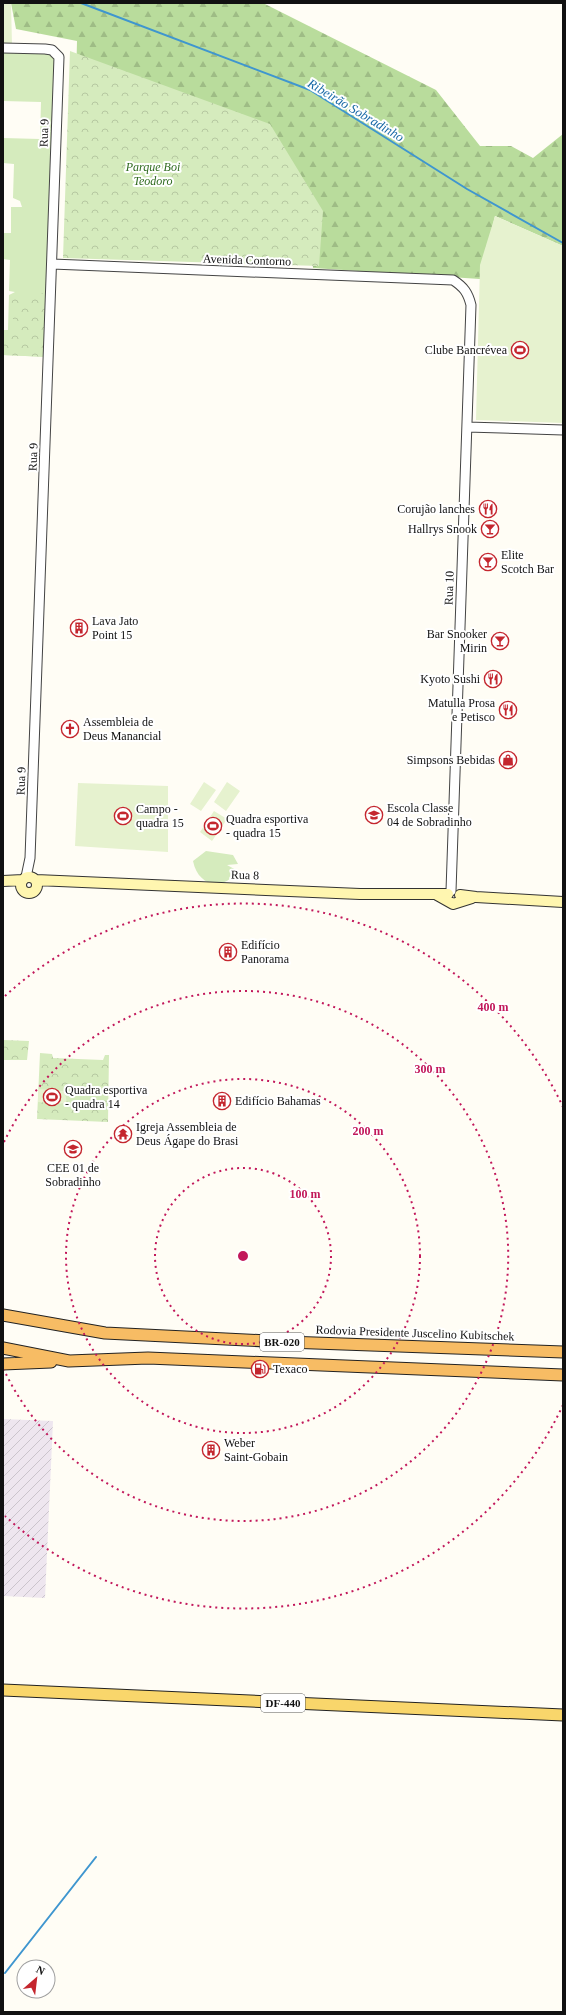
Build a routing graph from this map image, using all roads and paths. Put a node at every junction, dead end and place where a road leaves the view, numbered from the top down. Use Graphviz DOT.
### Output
graph roads {
  1 [pos="3,48"];
  2 [pos="52,264"];
  3 [pos="471,305"];
  4 [pos="467,427"];
  5 [pos="563,430"];
  6 [pos="3,881"];
  7 [pos="30,882"];
  8 [pos="454,895"];
  9 [pos="563,902"];
  10 [pos="3,1315"];
  11 [pos="3,1348"];
  12 [pos="563,1352"];
  13 [pos="69,1361"];
  14 [pos="3,1364"];
  15 [pos="563,1375"];
  16 [pos="3,1690"];
  17 [pos="563,1715"];
  1 -- 2 [label="street, Rua 9"];
  2 -- 3 [label="street, Avenida Contorno"];
  2 -- 7 [label="street, Rua 9"];
  3 -- 4 [label="street, Rua 10"];
  4 -- 5 [label="street"];
  4 -- 8 [label="street, Rua 10"];
  6 -- 7 [label="main road"];
  7 -- 8 [label="main road, Rua 8"];
  8 -- 9 [label="main road, Rua 8"];
  10 -- 12 [label="highway, Rodovia Presidente Juscelino Kubitschek / BR-020"];
  11 -- 13 [label="highway, BR-020"];
  13 -- 14 [label="highway, BR-020"];
  13 -- 15 [label="highway, BR-020"];
  16 -- 17 [label="main road, DF-440"];
}
